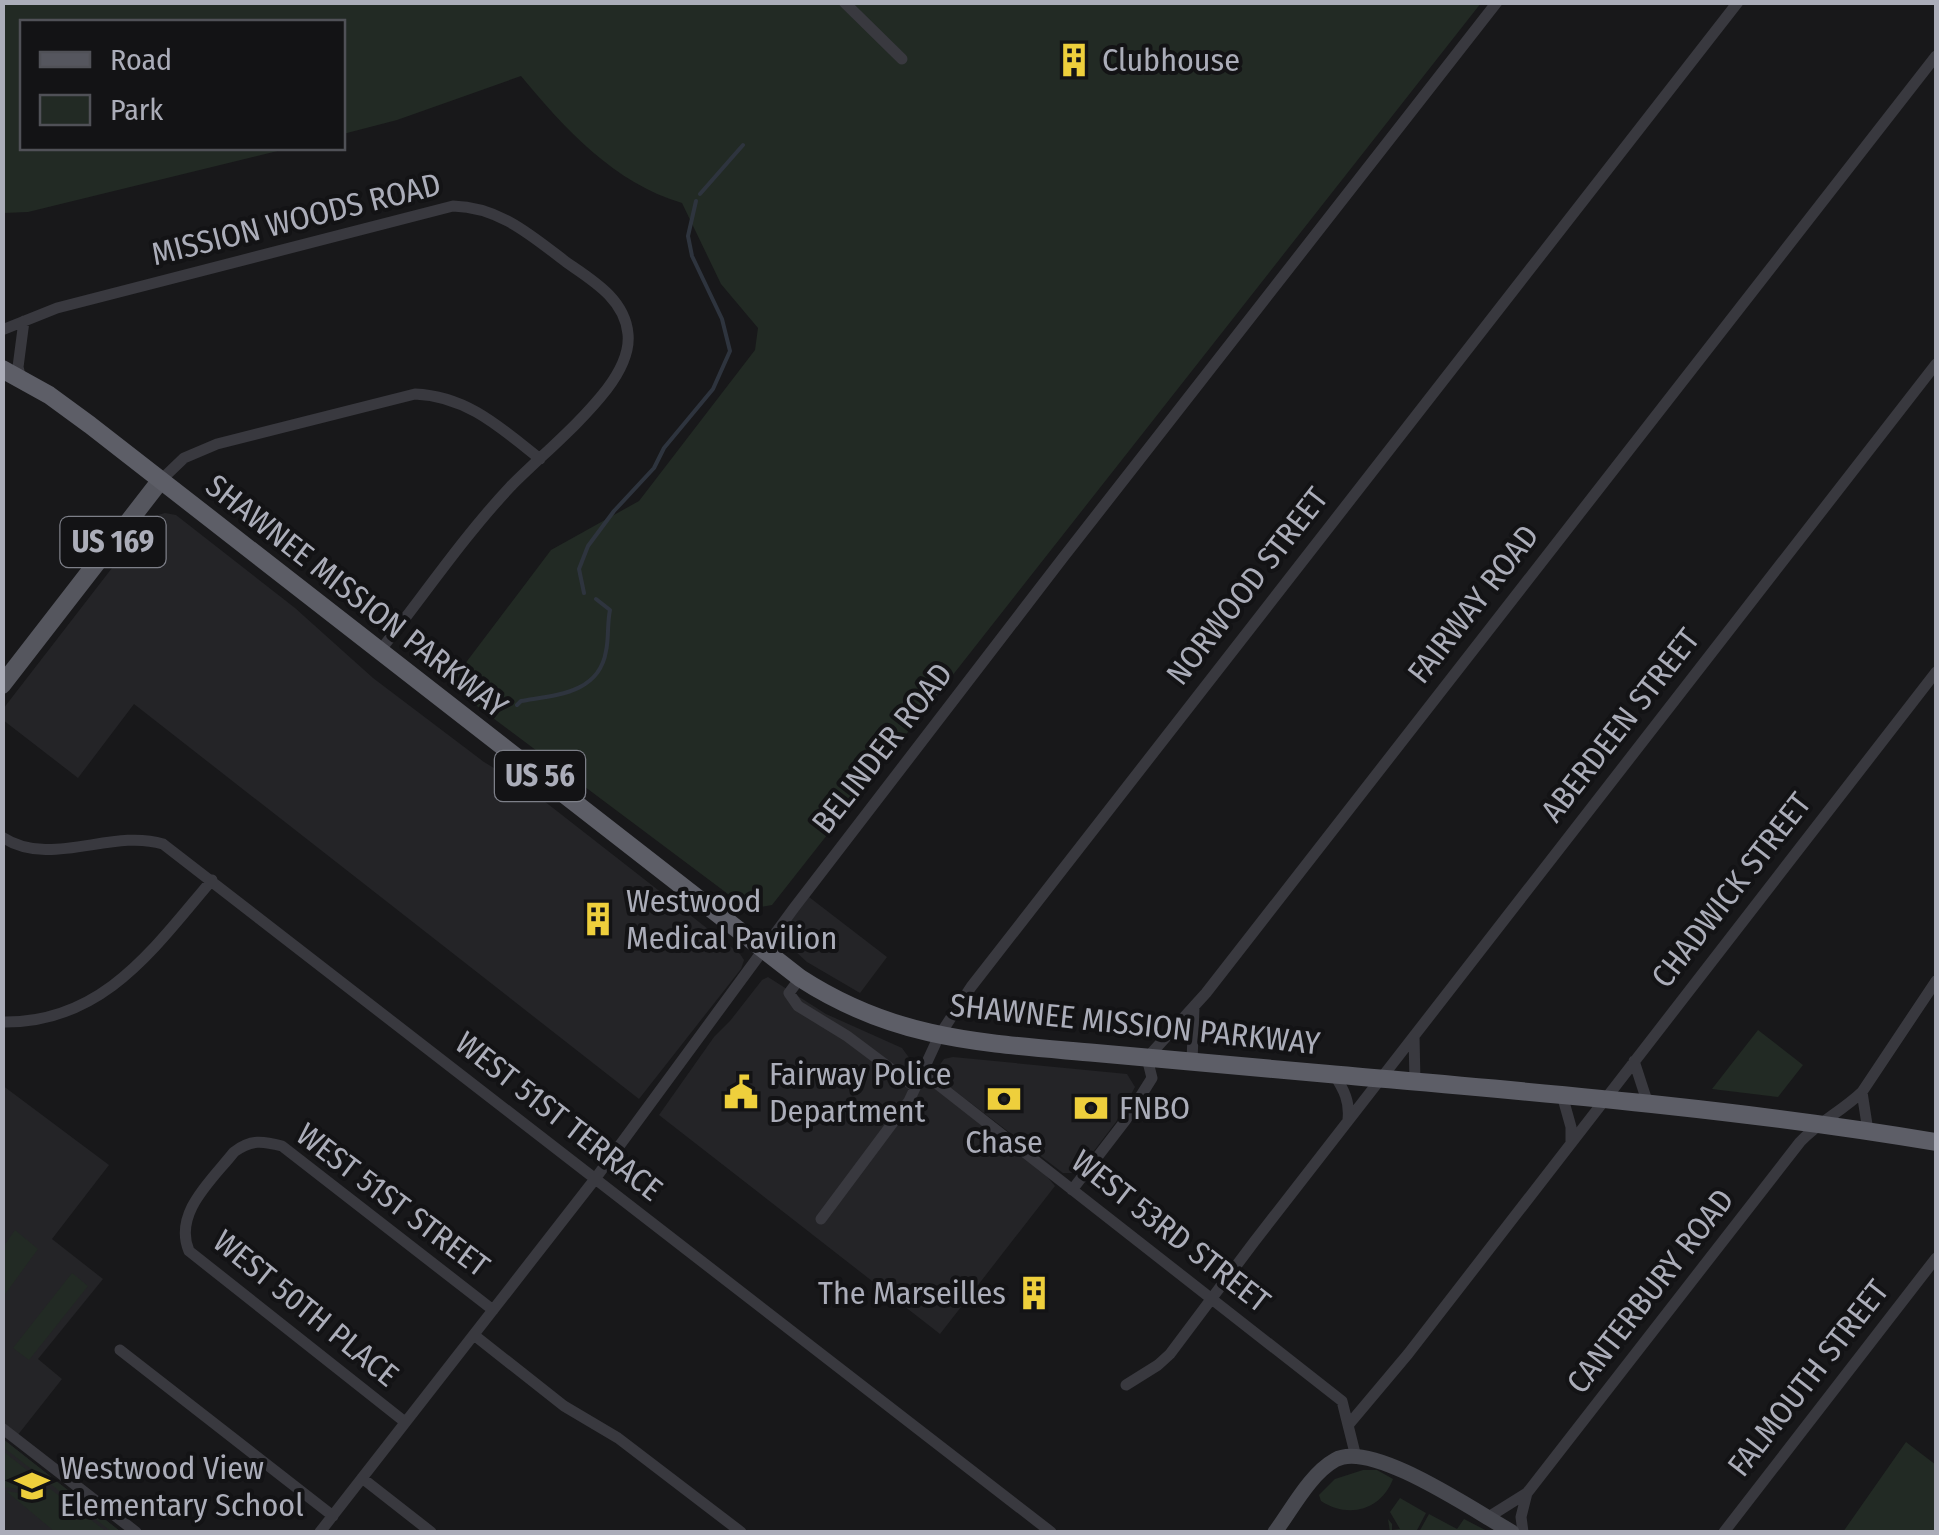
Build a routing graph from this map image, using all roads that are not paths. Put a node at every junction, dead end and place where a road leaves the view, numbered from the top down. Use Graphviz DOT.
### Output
graph roads {
  1 [pos="844,2"];
  2 [pos="1496,2"];
  3 [pos="1738,2"];
  4 [pos="1936,56"];
  5 [pos="902,58"];
  6 [pos="24,321"];
  7 [pos="2,330"];
  8 [pos="1936,364"];
  9 [pos="2,369"];
  10 [pos="21,379"];
  11 [pos="540,459"];
  12 [pos="160,482"];
  13 [pos="378,652"];
  14 [pos="1936,672"];
  15 [pos="2,685"];
  16 [pos="2,837"];
  17 [pos="212,880"];
  18 [pos="765,951"];
  19 [pos="800,978"];
  20 [pos="1936,981"];
  21 [pos="1194,1007"];
  22 [pos="2,1022"];
  23 [pos="938,1036"];
  24 [pos="1414,1036"];
  25 [pos="1147,1058"];
  26 [pos="1634,1060"];
  27 [pos="1192,1062"];
  28 [pos="922,1072"];
  29 [pos="1334,1074"];
  30 [pos="1380,1078"];
  31 [pos="1414,1082"];
  32 [pos="915,1087"];
  33 [pos="1862,1092"];
  34 [pos="1562,1095"];
  35 [pos="1605,1099"];
  36 [pos="1648,1104"];
  37 [pos="1348,1120"];
  38 [pos="1818,1124"];
  39 [pos="1868,1131"];
  40 [pos="1936,1142"];
  41 [pos="1571,1143"];
  42 [pos="214,1178"];
  43 [pos="595,1179"];
  44 [pos="1072,1190"];
  45 [pos="821,1219"];
  46 [pos="1936,1258"];
  47 [pos="1212,1299"];
  48 [pos="493,1310"];
  49 [pos="474,1335"];
  50 [pos="120,1350"];
  51 [pos="1126,1385"];
  52 [pos="406,1422"];
  53 [pos="1350,1423"];
  54 [pos="2,1428"];
  55 [pos="1354,1454"];
  56 [pos="362,1478"];
  57 [pos="1527,1493"];
  58 [pos="333,1516"];
  59 [pos="1487,1518"];
  60 [pos="136,1532"];
  61 [pos="320,1532"];
  62 [pos="431,1532"];
  63 [pos="740,1532"];
  64 [pos="1051,1532"];
  65 [pos="1275,1532"];
  66 [pos="1512,1532"];
  67 [pos="1524,1532"];
  68 [pos="1724,1532"];
  1 -- 5 [label="street"];
  2 -- 18 [label="street, BELINDER ROAD"];
  3 -- 23 [label="street, NORWOOD STREET"];
  4 -- 21 [label="street, FAIRWAY ROAD"];
  6 -- 7 [label="street, MISSION WOODS ROAD"];
  6 -- 10 [label="street"];
  6 -- 11 [label="street, MISSION WOODS ROAD"];
  8 -- 24 [label="street, ABERDEEN STREET"];
  9 -- 10 [label="highway, SHAWNEE MISSION PARKWAY / US 56"];
  10 -- 12 [label="highway, SHAWNEE MISSION PARKWAY / US 56"];
  11 -- 12 [label="street"];
  11 -- 13 [label="street, MISSION WOODS ROAD"];
  12 -- 13 [label="highway, SHAWNEE MISSION PARKWAY / US 56"];
  12 -- 15 [label="main road, US 169"];
  13 -- 18 [label="highway, SHAWNEE MISSION PARKWAY / US 56"];
  14 -- 26 [label="street, CHADWICK STREET"];
  16 -- 17 [label="street, WEST 51ST TERRACE"];
  17 -- 22 [label="street"];
  17 -- 43 [label="street, WEST 51ST TERRACE"];
  18 -- 19 [label="highway, SHAWNEE MISSION PARKWAY / US 56"];
  18 -- 43 [label="street, BELINDER ROAD"];
  19 -- 23 [label="highway, SHAWNEE MISSION PARKWAY / US 56"];
  19 -- 32 [label="street"];
  20 -- 33 [label="street"];
  21 -- 25 [label="street, FAIRWAY ROAD"];
  21 -- 27 [label="street"];
  23 -- 25 [label="highway, SHAWNEE MISSION PARKWAY / US 56"];
  23 -- 28 [label="street, NORWOOD STREET"];
  24 -- 30 [label="street, ABERDEEN STREET"];
  24 -- 31 [label="street"];
  25 -- 27 [label="highway, SHAWNEE MISSION PARKWAY / US 56"];
  25 -- 44 [label="street, FAIRWAY ROAD"];
  26 -- 35 [label="street, CHADWICK STREET"];
  26 -- 36 [label="street"];
  27 -- 29 [label="highway, SHAWNEE MISSION PARKWAY / US 56"];
  28 -- 32 [label="street, NORWOOD STREET"];
  28 -- 44 [label="street, WEST 53RD STREET"];
  29 -- 30 [label="highway, SHAWNEE MISSION PARKWAY / US 56"];
  29 -- 37 [label="street"];
  30 -- 31 [label="highway, SHAWNEE MISSION PARKWAY / US 56"];
  30 -- 37 [label="street, ABERDEEN STREET"];
  31 -- 34 [label="highway, SHAWNEE MISSION PARKWAY / US 56"];
  32 -- 45 [label="street, NORWOOD STREET"];
  33 -- 38 [label="street, CANTERBURY ROAD"];
  33 -- 39 [label="street"];
  34 -- 35 [label="highway, SHAWNEE MISSION PARKWAY / US 56"];
  34 -- 41 [label="street"];
  35 -- 36 [label="highway, SHAWNEE MISSION PARKWAY / US 56"];
  35 -- 41 [label="street, CHADWICK STREET"];
  36 -- 38 [label="highway, SHAWNEE MISSION PARKWAY / US 56"];
  37 -- 47 [label="street, ABERDEEN STREET"];
  38 -- 39 [label="highway, SHAWNEE MISSION PARKWAY / US 56"];
  38 -- 57 [label="street, CANTERBURY ROAD"];
  39 -- 40 [label="highway, SHAWNEE MISSION PARKWAY / US 56"];
  41 -- 53 [label="street, CHADWICK STREET"];
  42 -- 48 [label="street, WEST 51ST STREET"];
  42 -- 52 [label="street, WEST 50TH PLACE"];
  43 -- 48 [label="street, BELINDER ROAD"];
  43 -- 64 [label="street, WEST 51ST TERRACE"];
  44 -- 47 [label="street, WEST 53RD STREET"];
  46 -- 68 [label="street, FALMOUTH STREET"];
  47 -- 51 [label="street, ABERDEEN STREET"];
  47 -- 53 [label="street, WEST 53RD STREET"];
  48 -- 49 [label="street, BELINDER ROAD"];
  49 -- 52 [label="street, BELINDER ROAD"];
  49 -- 63 [label="street"];
  50 -- 58 [label="street"];
  52 -- 56 [label="street, BELINDER ROAD"];
  53 -- 55 [label="street"];
  54 -- 60 [label="street"];
  55 -- 59 [label="main road"];
  55 -- 65 [label="main road"];
  56 -- 58 [label="street, BELINDER ROAD"];
  56 -- 62 [label="street"];
  57 -- 59 [label="street, CANTERBURY ROAD"];
  57 -- 67 [label="street"];
  58 -- 61 [label="street, BELINDER ROAD"];
  59 -- 66 [label="main road"];
}
